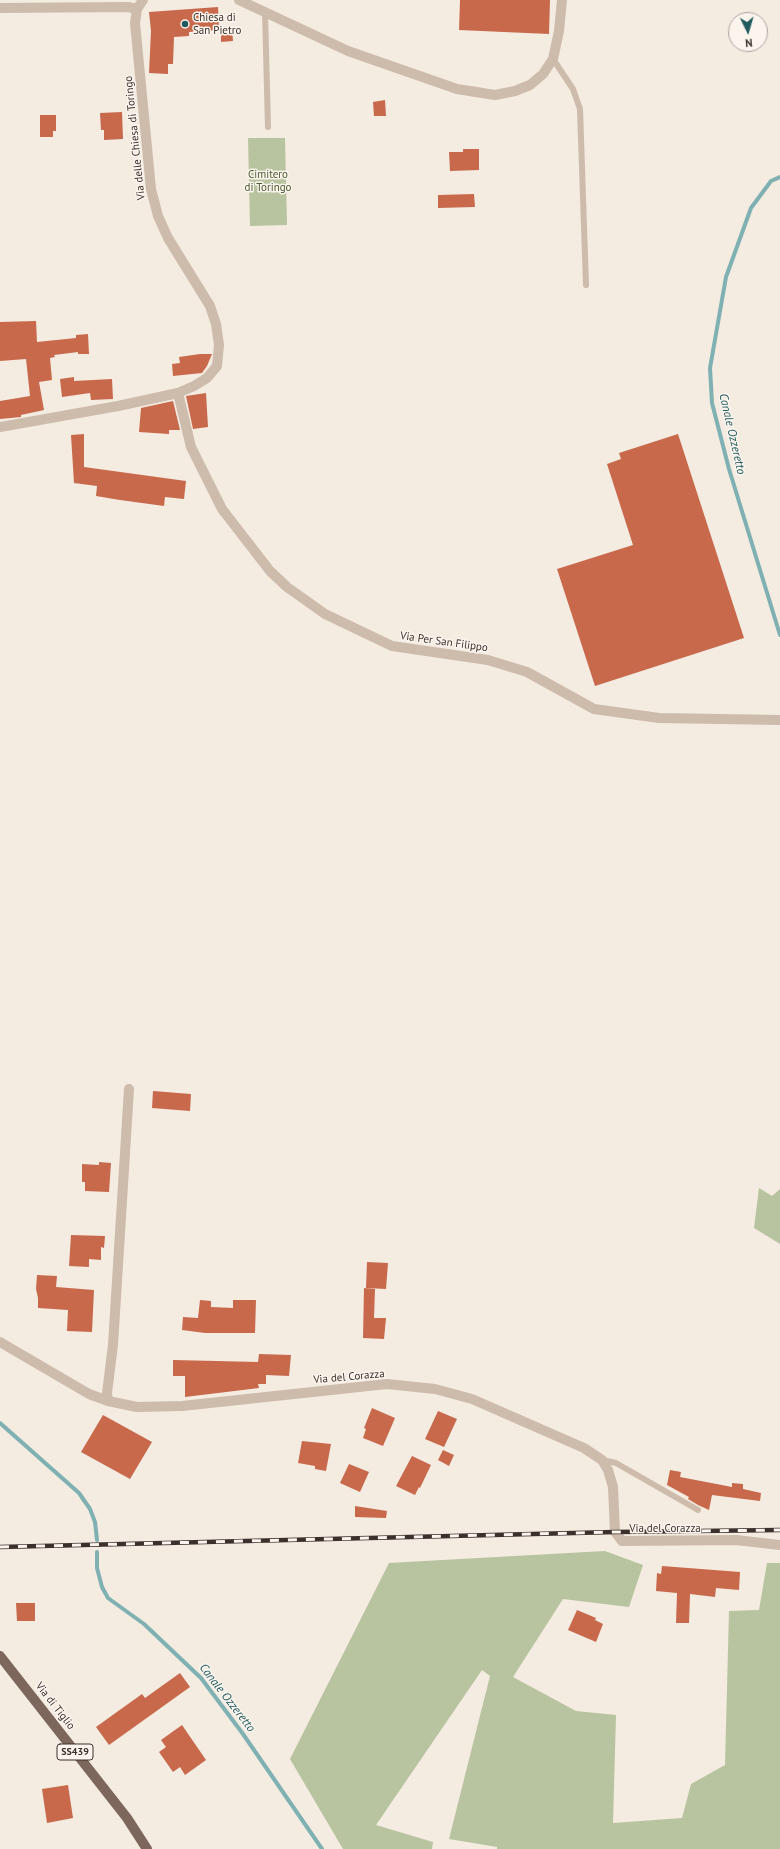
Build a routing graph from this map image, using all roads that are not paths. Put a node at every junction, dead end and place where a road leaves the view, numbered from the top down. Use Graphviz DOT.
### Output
graph roads {
  1 [pos="143,0"];
  2 [pos="239,0"];
  3 [pos="562,0"];
  4 [pos="0,8"];
  5 [pos="137,9"];
  6 [pos="265,12"];
  7 [pos="553,59"];
  8 [pos="268,127"];
  9 [pos="586,285"];
  10 [pos="178,393"];
  11 [pos="0,427"];
  12 [pos="780,720"];
  13 [pos="129,1089"];
  14 [pos="0,1343"];
  15 [pos="108,1401"];
  16 [pos="602,1460"];
  17 [pos="698,1510"];
  18 [pos="780,1545"];
  19 [pos="0,1656"];
  20 [pos="148,1849"];
  1 -- 5 [label="street, Via delle Chiesa di Toringo"];
  2 -- 6 [label="street"];
  3 -- 7 [label="street"];
  4 -- 5 [label="street"];
  5 -- 10 [label="street, Via delle Chiesa di Toringo"];
  6 -- 7 [label="street"];
  6 -- 8 [label="lane"];
  7 -- 9 [label="lane"];
  10 -- 11 [label="street, Via delle Chiesa di Toringo"];
  10 -- 12 [label="street, Via Per San Filippo"];
  13 -- 15 [label="street"];
  14 -- 15 [label="street, Via del Corazza"];
  15 -- 16 [label="street, Via del Corazza"];
  16 -- 17 [label="lane"];
  16 -- 18 [label="street, Via del Corazza"];
  19 -- 20 [label="main road, Via di Tiglio / SS439"];
}
